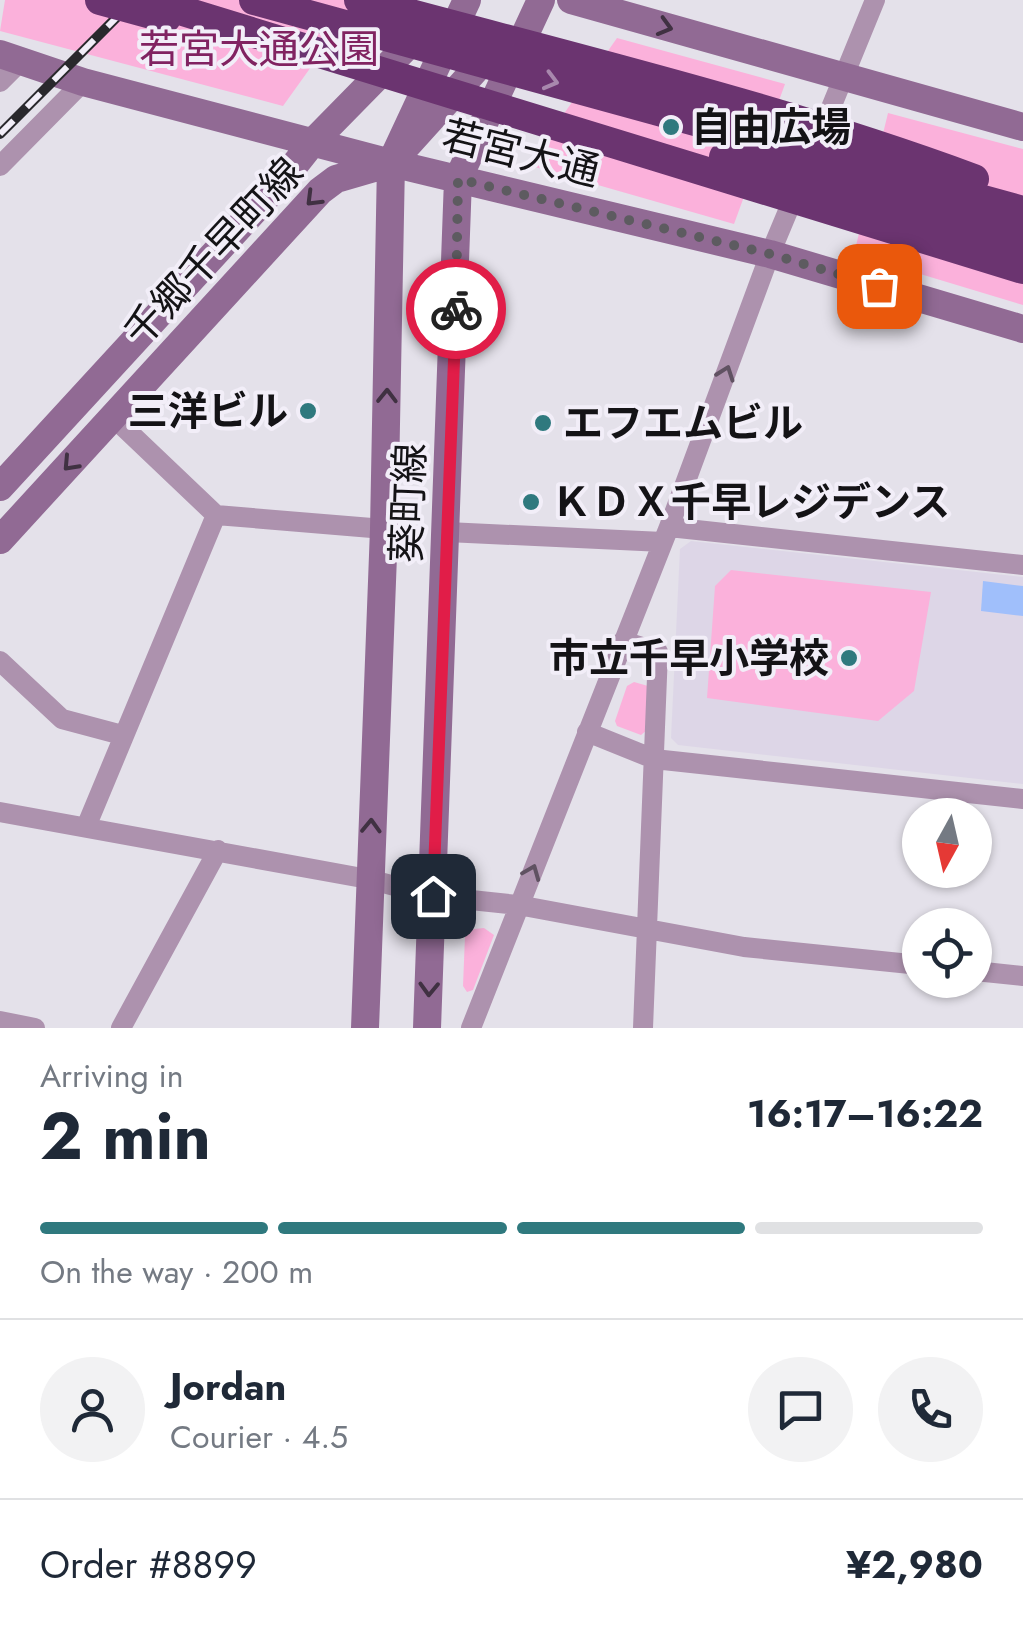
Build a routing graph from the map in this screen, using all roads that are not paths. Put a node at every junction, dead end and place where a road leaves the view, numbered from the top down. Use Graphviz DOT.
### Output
graph roads {
  1 [pos="103,0"];
  2 [pos="146,0"];
  3 [pos="157,0"];
  4 [pos="254,0"];
  5 [pos="359,0"];
  6 [pos="452,0"];
  7 [pos="467,0"];
  8 [pos="540,0"];
  9 [pos="571,0"];
  10 [pos="875,0"];
  11 [pos="326,55"];
  12 [pos="11,57"];
  13 [pos="844,78"];
  14 [pos="0,82"];
  15 [pos="83,82"];
  16 [pos="1023,128"];
  17 [pos="312,142"];
  18 [pos="662,149"];
  19 [pos="391,163"];
  20 [pos="0,166"];
  21 [pos="458,179"];
  22 [pos="1023,198"];
  23 [pos="1023,211"];
  24 [pos="1023,240"];
  25 [pos="770,254"];
  26 [pos="1023,269"];
  27 [pos="1023,328"];
  28 [pos="113,417"];
  29 [pos="0,487"];
  30 [pos="216,515"];
  31 [pos="384,529"];
  32 [pos="447,532"];
  33 [pos="666,534"];
  34 [pos="0,540"];
  35 [pos="1023,565"];
  36 [pos="622,641"];
  37 [pos="0,661"];
  38 [pos="587,732"];
  39 [pos="122,735"];
  40 [pos="654,758"];
  41 [pos="1023,799"];
  42 [pos="0,812"];
  43 [pos="86,827"];
  44 [pos="218,850"];
  45 [pos="368,879"];
  46 [pos="433,896"];
  47 [pos="518,905"];
  48 [pos="647,928"];
  49 [pos="902,963"];
  50 [pos="992,973"];
  51 [pos="1023,976"];
  52 [pos="0,1021"];
  53 [pos="35,1028"];
  54 [pos="122,1028"];
  55 [pos="364,1028"];
  56 [pos="427,1028"];
  57 [pos="471,1028"];
  58 [pos="643,1028"];
  1 -- 11 [label="highway, bridge"];
  1 -- 18 [label="highway, bridge"];
  2 -- 11 [label="highway, bridge"];
  3 -- 18 [label="highway, bridge"];
  4 -- 23 [label="highway, one-way, bridge"];
  5 -- 22 [label="highway, bridge"];
  6 -- 17 [label="street, 千郷千早町線"];
  7 -- 19 [label="street, 葵町線"];
  8 -- 19 [label="street"];
  8 -- 21 [label="street, 葵町線"];
  9 -- 13 [label="street, one-way"];
  10 -- 13 [label="street"];
  11 -- 18 [label="highway, bridge"];
  12 -- 14 [label="street"];
  12 -- 15 [label="street, 若宮大通"];
  13 -- 16 [label="street"];
  13 -- 25 [label="street"];
  15 -- 17 [label="street, 若宮大通"];
  15 -- 20 [label="street"];
  17 -- 19 [label="street, 若宮大通"];
  17 -- 29 [label="street, 千郷千早町線"];
  18 -- 24 [label="highway, bridge"];
  18 -- 26 [label="highway, bridge"];
  19 -- 21 [label="street, 若宮大通"];
  19 -- 28 [label="street, 千郷千早町線, one-way"];
  31 -- 19 [label="street, 葵町線, one-way"];
  21 -- 25 [label="street, 若宮大通"];
  21 -- 32 [label="street, 葵町線"];
  25 -- 27 [label="street, 若宮大通"];
  33 -- 25 [label="street, one-way"];
  28 -- 30 [label="street"];
  28 -- 34 [label="street, 千郷千早町線, one-way"];
  30 -- 31 [label="street"];
  30 -- 39 [label="street"];
  45 -- 31 [label="street, 葵町線, one-way"];
  32 -- 33 [label="street"];
  32 -- 46 [label="street, 葵町線"];
  33 -- 35 [label="street"];
  33 -- 36 [label="street"];
  36 -- 38 [label="street"];
  36 -- 40 [label="street"];
  37 -- 39 [label="street"];
  38 -- 40 [label="street"];
  47 -- 38 [label="street, one-way"];
  39 -- 43 [label="street"];
  40 -- 41 [label="street"];
  40 -- 48 [label="street"];
  42 -- 43 [label="street"];
  43 -- 44 [label="street"];
  44 -- 45 [label="street"];
  44 -- 54 [label="street"];
  45 -- 46 [label="street"];
  45 -- 55 [label="street, 葵町線"];
  46 -- 47 [label="street"];
  46 -- 56 [label="street, 葵町線, one-way"];
  47 -- 48 [label="street"];
  47 -- 57 [label="street"];
  48 -- 49 [label="street"];
  48 -- 58 [label="street"];
  50 -- 51 [label="street"];
  52 -- 53 [label="street"];
}
